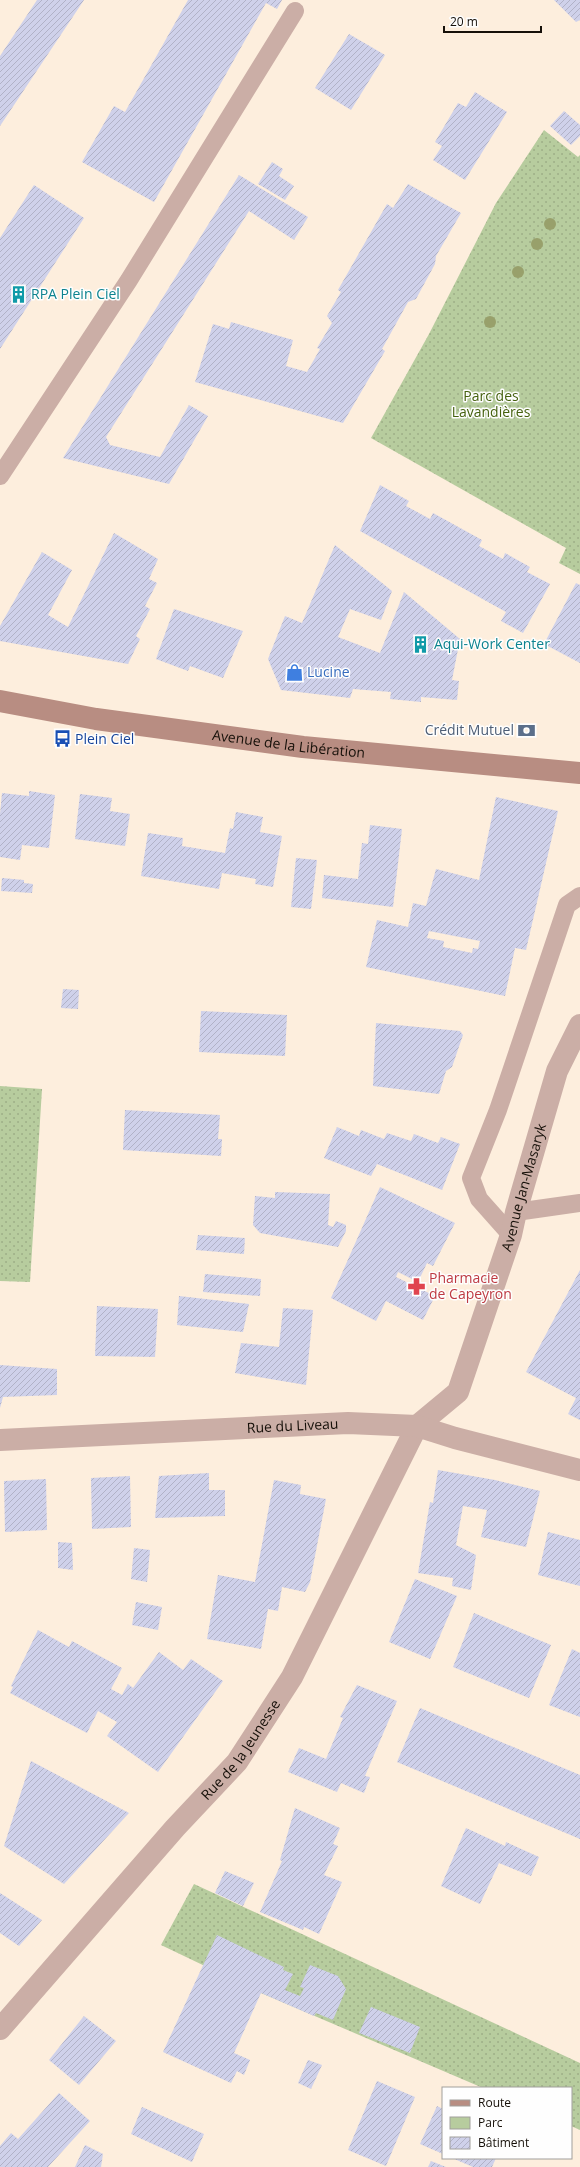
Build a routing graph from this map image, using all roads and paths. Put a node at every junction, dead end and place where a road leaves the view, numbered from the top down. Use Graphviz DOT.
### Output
graph roads {
  1 [pos="295,11"];
  2 [pos="0,476"];
  3 [pos="0,701"];
  4 [pos="580,774"];
  5 [pos="580,896"];
  6 [pos="580,1025"];
  7 [pos="580,1203"];
  8 [pos="516,1212"];
  9 [pos="511,1235"];
  10 [pos="417,1426"];
  11 [pos="0,1440"];
  12 [pos="580,1470"];
  13 [pos="0,2029"];
  1 -- 2 [label="lane"];
  3 -- 4 [label="main road, Avenue de la Libération"];
  5 -- 9 [label="lane"];
  6 -- 8 [label="street, Avenue Jan-Masaryk"];
  7 -- 8 [label="lane"];
  8 -- 9 [label="street, Avenue Jan-Masaryk"];
  9 -- 10 [label="street, Avenue Jan-Masaryk"];
  10 -- 11 [label="street, Rue du Liveau"];
  10 -- 12 [label="street, Rue du Liveau"];
  10 -- 13 [label="street, Rue de la Jeunesse"];
}
